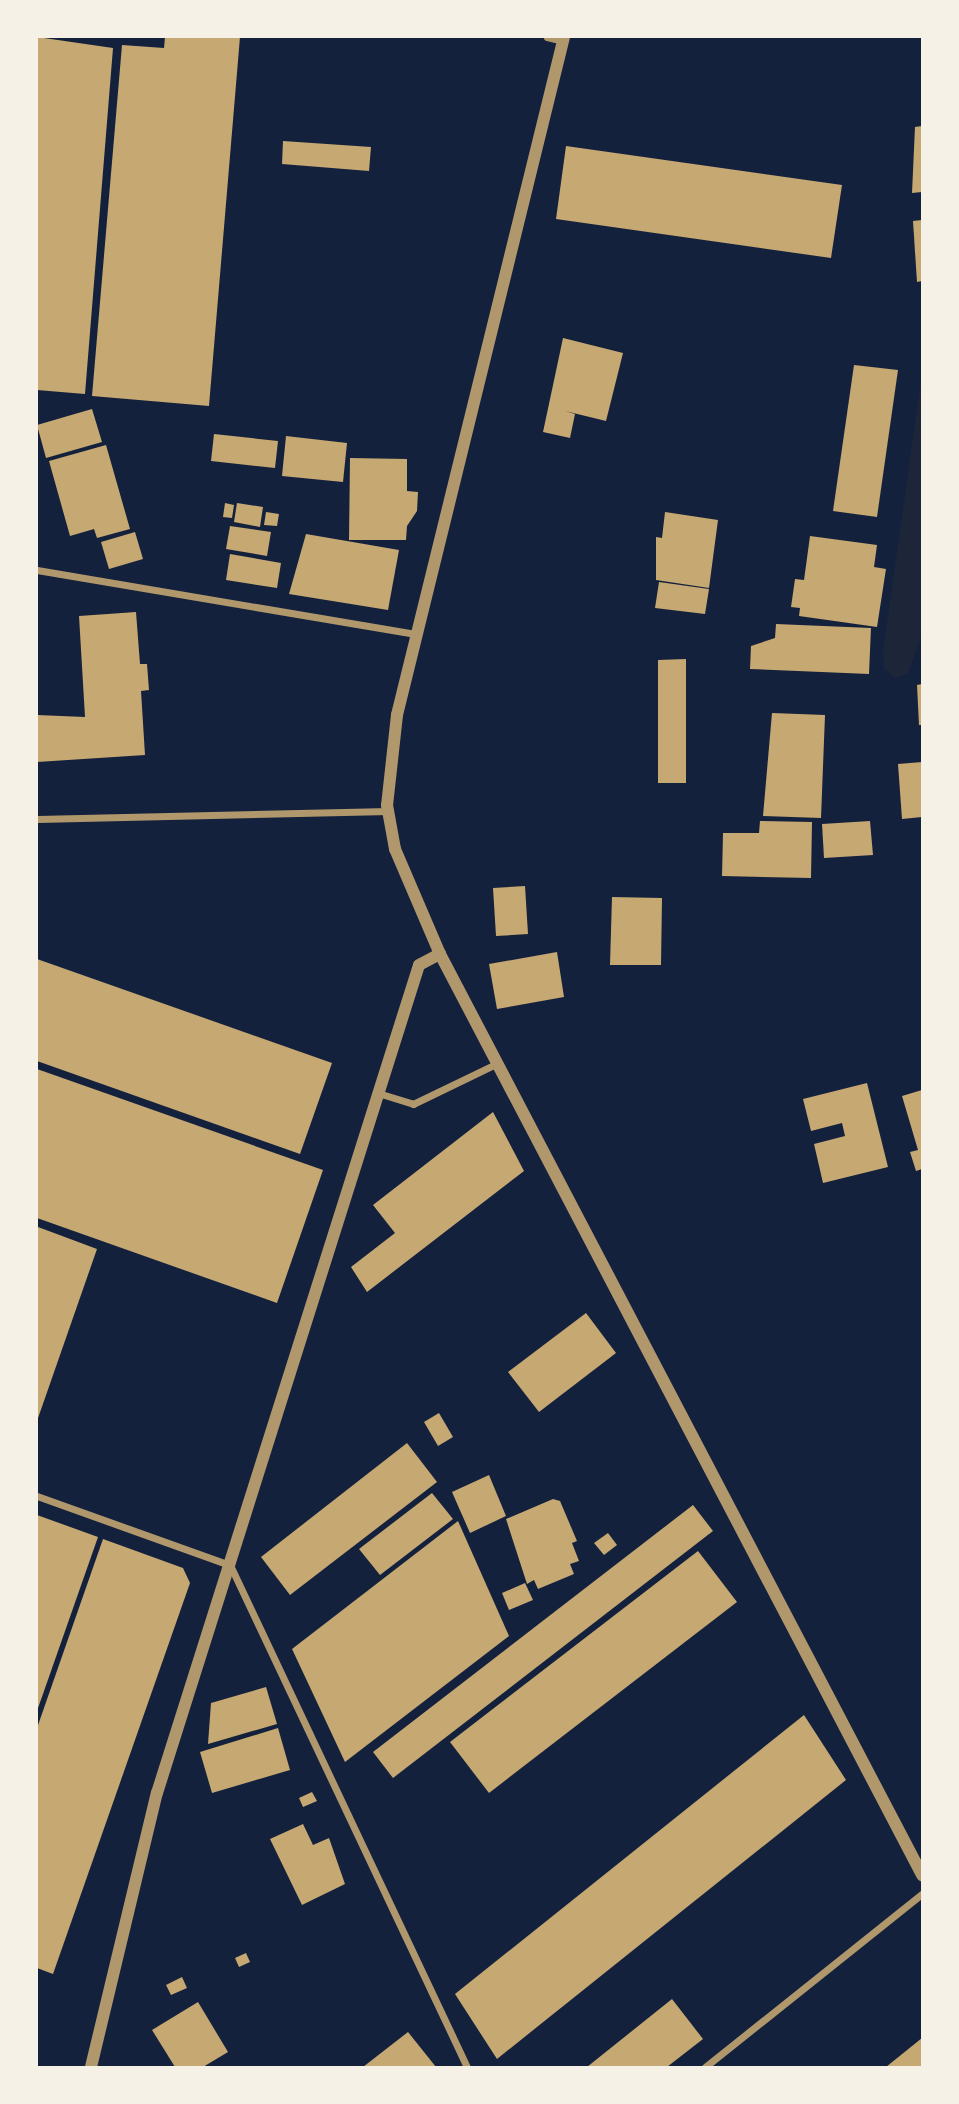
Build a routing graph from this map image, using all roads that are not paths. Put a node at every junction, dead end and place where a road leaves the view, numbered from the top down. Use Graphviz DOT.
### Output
graph roads {
  1 [pos="547,37"];
  2 [pos="563,39"];
  3 [pos="37,570"];
  4 [pos="416,634"];
  5 [pos="389,811"];
  6 [pos="37,819"];
  7 [pos="440,954"];
  8 [pos="498,1063"];
  9 [pos="378,1093"];
  10 [pos="37,1496"];
  11 [pos="230,1565"];
  12 [pos="922,1875"];
  13 [pos="922,1894"];
  14 [pos="91,2067"];
  15 [pos="467,2067"];
  16 [pos="705,2067"];
  1 -- 2 [label="street"];
  2 -- 4 [label="street"];
  3 -- 4 [label="street"];
  4 -- 5 [label="street"];
  5 -- 6 [label="street"];
  5 -- 7 [label="street"];
  7 -- 8 [label="street"];
  7 -- 9 [label="street"];
  8 -- 9 [label="street"];
  8 -- 12 [label="street"];
  9 -- 11 [label="street"];
  10 -- 11 [label="street"];
  11 -- 14 [label="street"];
  11 -- 15 [label="street"];
  13 -- 16 [label="street"];
}
